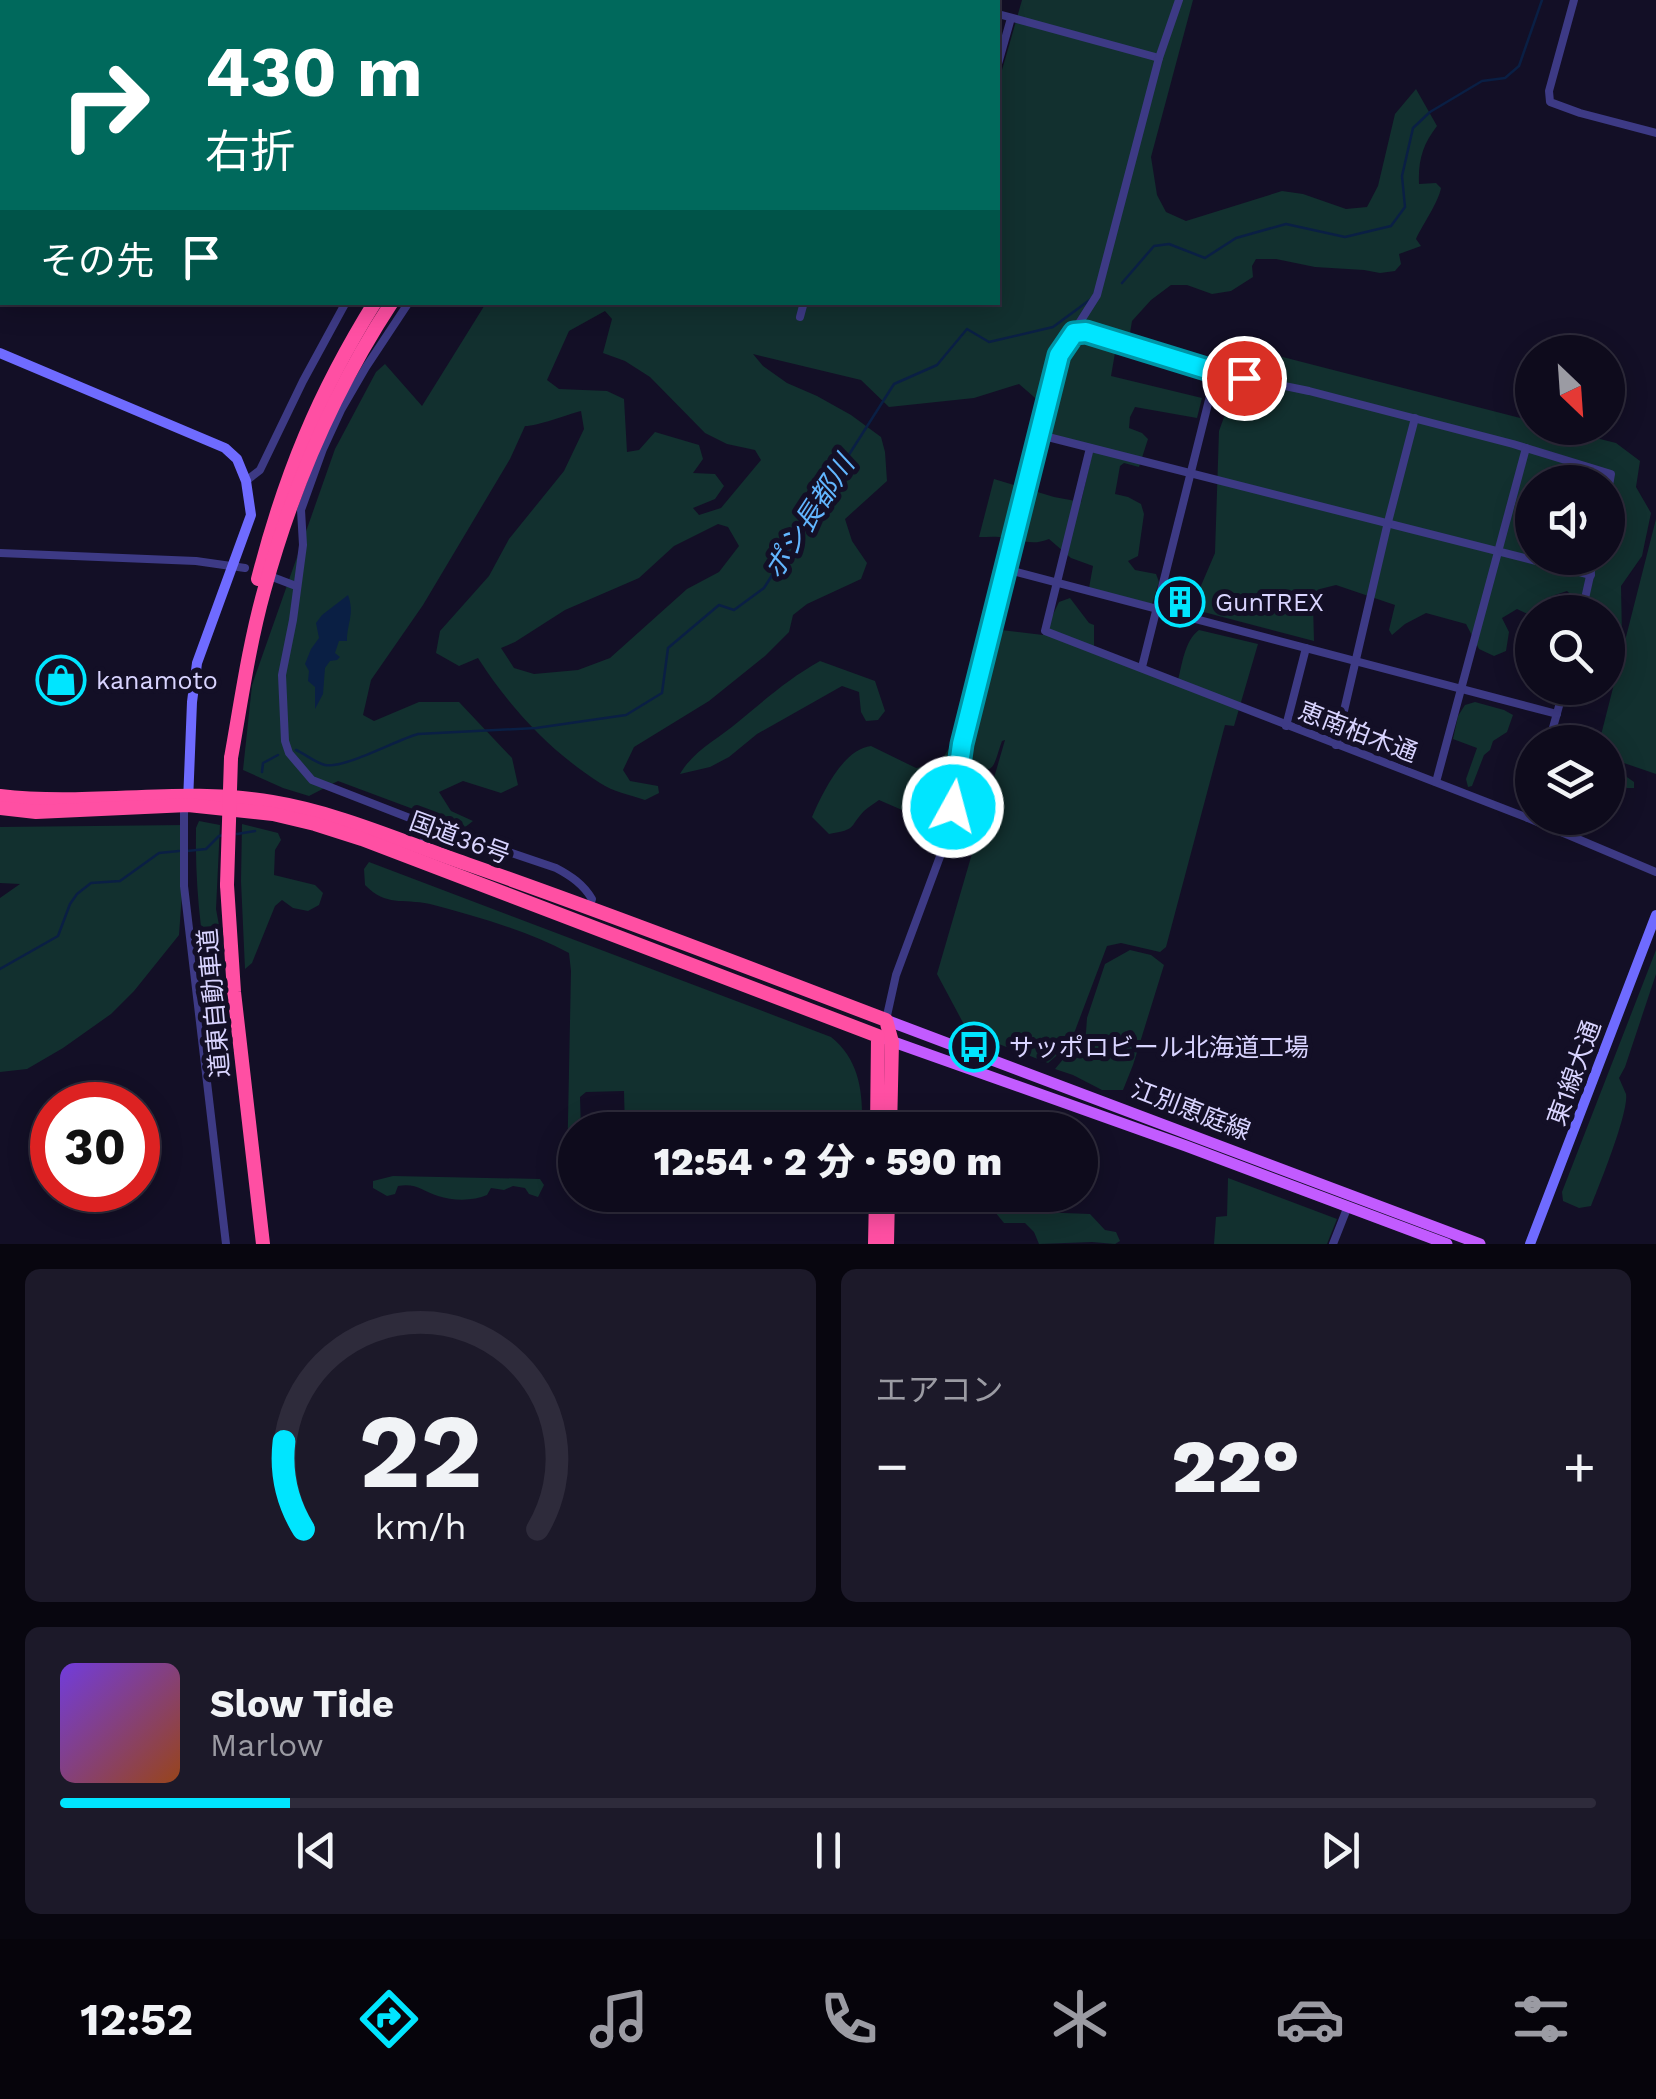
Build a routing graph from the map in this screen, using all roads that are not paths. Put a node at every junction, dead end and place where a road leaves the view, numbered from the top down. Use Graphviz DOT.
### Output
graph roads {
  1 [pos="1179,0"];
  2 [pos="1574,0"];
  3 [pos="1000,15"];
  4 [pos="1011,18"];
  5 [pos="1000,57"];
  6 [pos="1159,58"];
  7 [pos="1656,133"];
  8 [pos="344,305"];
  9 [pos="373,305"];
  10 [pos="390,305"];
  11 [pos="407,305"];
  12 [pos="803,305"];
  13 [pos="800,318"];
  14 [pos="1074,333"];
  15 [pos="0,354"];
  16 [pos="1216,372"];
  17 [pos="1414,418"];
  18 [pos="1040,435"];
  19 [pos="1090,448"];
  20 [pos="1526,448"];
  21 [pos="1582,465"];
  22 [pos="1189,474"];
  23 [pos="246,481"];
  24 [pos="1388,522"];
  25 [pos="1498,551"];
  26 [pos="0,553"];
  27 [pos="1515,555"];
  28 [pos="239,567"];
  29 [pos="1004,569"];
  30 [pos="275,578"];
  31 [pos="1057,584"];
  32 [pos="296,586"];
  33 [pos="1154,610"];
  34 [pos="1306,648"];
  35 [pos="1356,661"];
  36 [pos="1142,668"];
  37 [pos="1460,690"];
  38 [pos="1559,705"];
  39 [pos="1557,714"];
  40 [pos="1554,725"];
  41 [pos="1286,726"];
  42 [pos="1336,745"];
  43 [pos="232,758"];
  44 [pos="1436,782"];
  45 [pos="0,796"];
  46 [pos="187,804"];
  47 [pos="0,808"];
  48 [pos="1515,813"];
  49 [pos="420,822"];
  50 [pos="1568,835"];
  51 [pos="427,850"];
  52 [pos="1656,872"];
  53 [pos="589,907"];
  54 [pos="1656,916"];
  55 [pos="886,1020"];
  56 [pos="885,1039"];
  57 [pos="879,1112"];
  58 [pos="889,1112"];
  59 [pos="1350,1201"];
  60 [pos="876,1212"];
  61 [pos="888,1212"];
  62 [pos="226,1244"];
  63 [pos="263,1244"];
  64 [pos="875,1244"];
  65 [pos="887,1244"];
  66 [pos="1333,1244"];
  67 [pos="1447,1244"];
  68 [pos="1480,1244"];
  69 [pos="1530,1244"];
  1 -- 6 [label="street"];
  2 -- 7 [label="street"];
  3 -- 4 [label="street"];
  4 -- 5 [label="street"];
  4 -- 6 [label="street"];
  6 -- 14 [label="street"];
  8 -- 23 [label="street"];
  9 -- 43 [label="highway, 道東自動車道"];
  10 -- 43 [label="highway, 道東自動車道"];
  11 -- 32 [label="street"];
  12 -- 13 [label="street"];
  14 -- 16 [label="street"];
  14 -- 18 [label="street"];
  15 -- 23 [label="street"];
  16 -- 17 [label="street"];
  16 -- 22 [label="street"];
  17 -- 20 [label="street"];
  17 -- 24 [label="street"];
  18 -- 19 [label="street"];
  18 -- 29 [label="street"];
  19 -- 22 [label="street"];
  19 -- 31 [label="street"];
  20 -- 21 [label="street"];
  20 -- 25 [label="street"];
  22 -- 24 [label="street"];
  22 -- 33 [label="street"];
  23 -- 28 [label="street"];
  24 -- 25 [label="street"];
  24 -- 35 [label="street"];
  25 -- 27 [label="street"];
  25 -- 37 [label="street"];
  26 -- 28 [label="street"];
  28 -- 46 [label="street"];
  29 -- 31 [label="street"];
  29 -- 55 [label="street"];
  30 -- 32 [label="street"];
  31 -- 33 [label="street"];
  31 -- 36 [label="street, 恵南柏木通"];
  32 -- 49 [label="street"];
  33 -- 34 [label="street"];
  33 -- 36 [label="street"];
  34 -- 35 [label="street"];
  34 -- 41 [label="street"];
  35 -- 37 [label="street"];
  35 -- 42 [label="street"];
  36 -- 41 [label="street, 恵南柏木通"];
  37 -- 39 [label="street"];
  37 -- 44 [label="street"];
  38 -- 39 [label="street"];
  39 -- 40 [label="street"];
  41 -- 42 [label="street, 恵南柏木通"];
  42 -- 44 [label="street, 恵南柏木通"];
  43 -- 63 [label="highway, 道東自動車道, bridge"];
  44 -- 48 [label="street, 恵南柏木通"];
  45 -- 46 [label="highway, 国道36号"];
  46 -- 47 [label="highway, 国道36号"];
  46 -- 51 [label="highway, 国道36号"];
  46 -- 56 [label="highway, 国道36号"];
  46 -- 62 [label="street"];
  49 -- 51 [label="street"];
  49 -- 53 [label="street"];
  50 -- 52 [label="street, 恵南柏木通"];
  51 -- 53 [label="highway, 国道36号"];
  53 -- 55 [label="highway, 国道36号"];
  54 -- 69 [label="street, 東1線大通"];
  55 -- 56 [label="highway"];
  55 -- 59 [label="main road, 江別恵庭線"];
  56 -- 57 [label="highway"];
  56 -- 58 [label="highway"];
  56 -- 59 [label="main road, 江別恵庭線"];
  59 -- 66 [label="street"];
  59 -- 67 [label="main road, 江別恵庭線"];
  59 -- 68 [label="main road, 江別恵庭線"];
  60 -- 64 [label="highway"];
  61 -- 65 [label="highway"];
}
